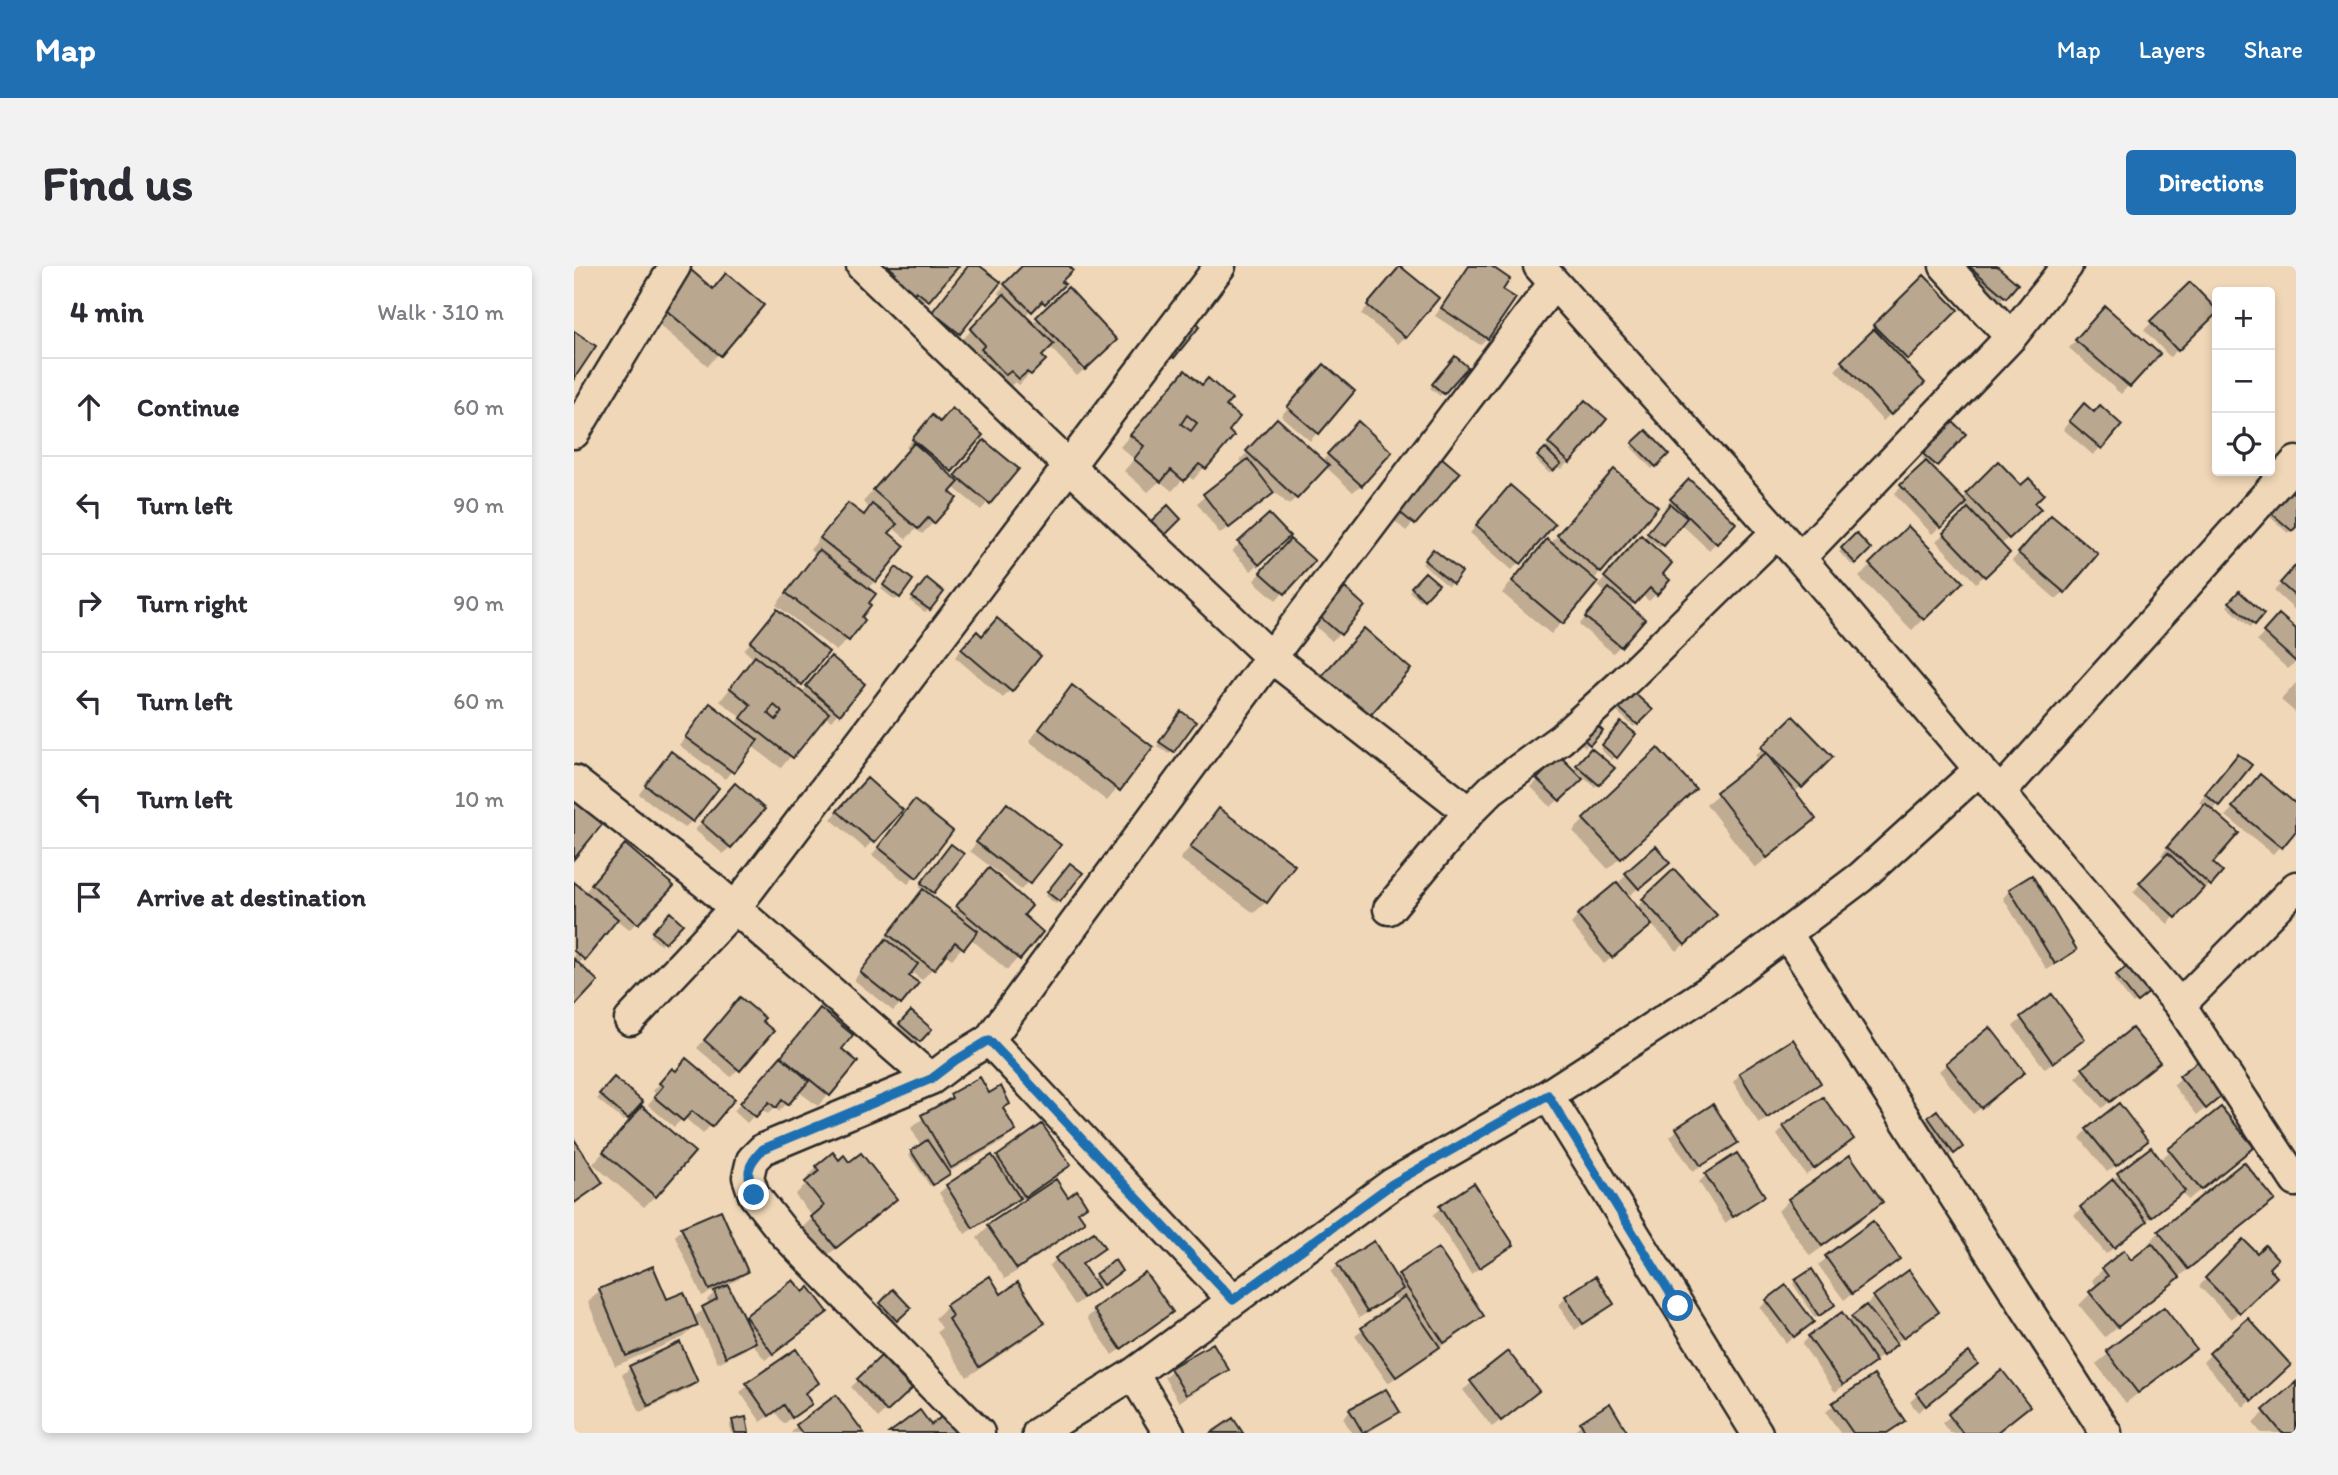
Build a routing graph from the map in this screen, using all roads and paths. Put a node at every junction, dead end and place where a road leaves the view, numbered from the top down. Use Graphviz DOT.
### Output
graph roads {
  1 [pos="862,266"];
  2 [pos="1220,266"];
  3 [pos="1945,266"];
  4 [pos="2067,266"];
  5 [pos="671,267"];
  6 [pos="1547,274"];
  7 [pos="2011,337"];
  8 [pos="574,433"];
  9 [pos="2296,463"];
  10 [pos="1068,465"];
  11 [pos="1777,532"];
  12 [pos="1800,558"];
  13 [pos="1271,657"];
  14 [pos="1980,769"];
  15 [pos="574,781"];
  16 [pos="2000,793"];
  17 [pos="1469,812"];
  18 [pos="2296,887"];
  19 [pos="735,908"];
  20 [pos="1389,909"];
  21 [pos="1787,934"];
  22 [pos="2180,1005"];
  23 [pos="630,1020"];
  24 [pos="989,1040"];
  25 [pos="931,1079"];
  26 [pos="1548,1095"];
  27 [pos="2296,1181"];
  28 [pos="1233,1300"];
  29 [pos="1133,1374"];
  30 [pos="979,1433"];
  31 [pos="1038,1433"];
  32 [pos="1169,1433"];
  33 [pos="1757,1433"];
  34 [pos="2106,1433"];
  1 -- 10 [label="street"];
  2 -- 10 [label="street"];
  3 -- 7 [label="street"];
  4 -- 7 [label="street"];
  5 -- 8 [label="street"];
  6 -- 11 [label="street"];
  6 -- 13 [label="street"];
  7 -- 12 [label="street"];
  9 -- 16 [label="street"];
  10 -- 13 [label="street"];
  10 -- 19 [label="street"];
  11 -- 12 [label="street"];
  11 -- 17 [label="street"];
  12 -- 14 [label="street"];
  13 -- 17 [label="street"];
  13 -- 24 [label="street"];
  14 -- 16 [label="street"];
  14 -- 21 [label="street"];
  15 -- 19 [label="street"];
  16 -- 22 [label="street"];
  17 -- 20 [label="street"];
  18 -- 22 [label="street"];
  19 -- 23 [label="street"];
  19 -- 25 [label="street"];
  21 -- 26 [label="street"];
  21 -- 34 [label="street"];
  22 -- 27 [label="street"];
  24 -- 25 [label="street"];
  24 -- 28 [label="street"];
  25 -- 30 [label="street"];
  26 -- 28 [label="street"];
  26 -- 33 [label="street"];
  28 -- 29 [label="street"];
  29 -- 31 [label="street"];
  29 -- 32 [label="street"];
}
